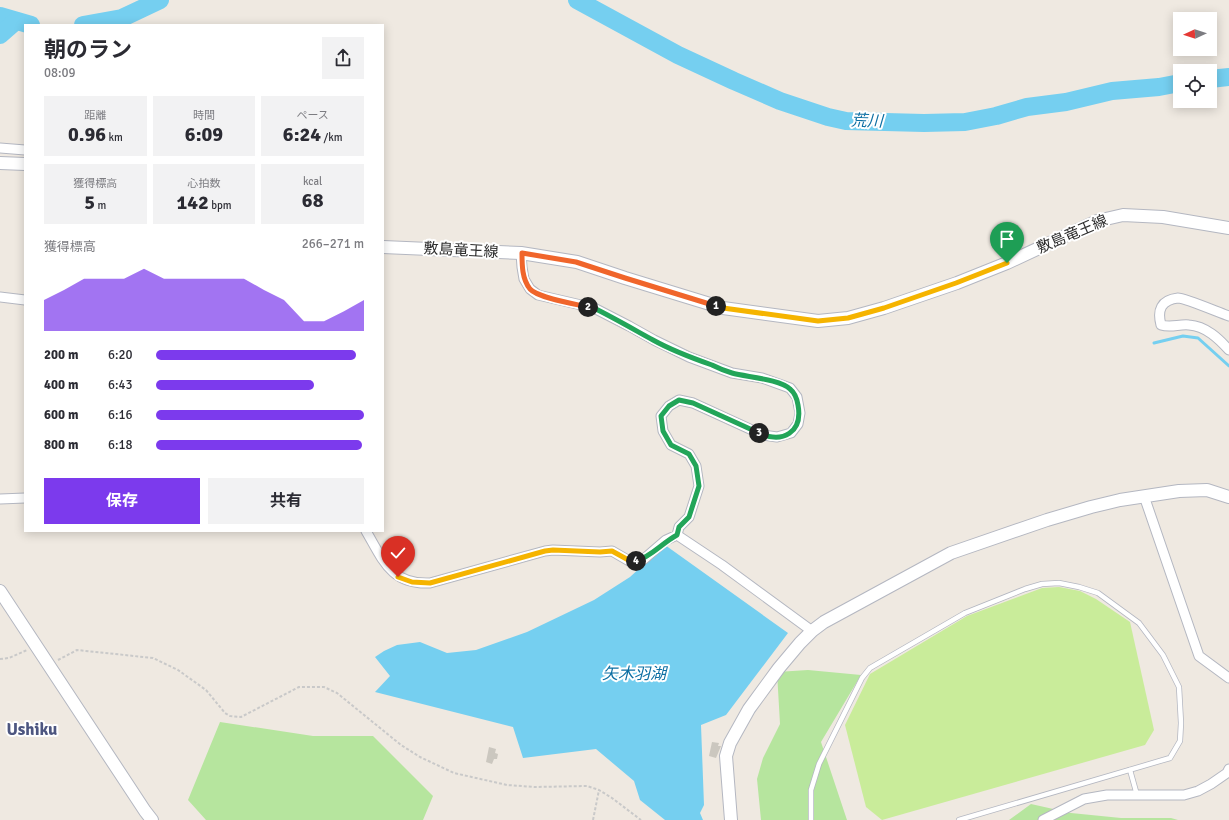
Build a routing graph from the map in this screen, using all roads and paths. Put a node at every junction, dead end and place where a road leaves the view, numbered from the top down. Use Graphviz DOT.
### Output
graph roads {
  1 [pos="0,148"];
  2 [pos="24,150"];
  3 [pos="0,163"];
  4 [pos="24,164"];
  5 [pos="1229,228"];
  6 [pos="384,247"];
  7 [pos="522,253"];
  8 [pos="0,297"];
  9 [pos="24,300"];
  10 [pos="1229,316"];
  11 [pos="1229,350"];
  12 [pos="1144,496"];
  13 [pos="1229,496"];
  14 [pos="0,498"];
  15 [pos="24,498"];
  16 [pos="367,532"];
  17 [pos="677,535"];
  18 [pos="0,591"];
  19 [pos="812,631"];
  20 [pos="37,646"];
  21 [pos="0,659"];
  22 [pos="49,664"];
  23 [pos="1229,678"];
  24 [pos="1229,769"];
  25 [pos="1130,770"];
  26 [pos="599,790"];
  27 [pos="1137,795"];
  28 [pos="152,820"];
  29 [pos="593,820"];
  30 [pos="641,820"];
  31 [pos="731,820"];
  32 [pos="811,820"];
  33 [pos="959,820"];
  34 [pos="1043,820"];
  1 -- 2 [label="street"];
  3 -- 4 [label="street"];
  5 -- 7 [label="street, 敷島竜王線"];
  6 -- 7 [label="street, 敷島竜王線"];
  7 -- 17 [label="street"];
  8 -- 9 [label="street"];
  10 -- 11 [label="street"];
  12 -- 13 [label="street"];
  12 -- 19 [label="street"];
  12 -- 23 [label="street"];
  14 -- 15 [label="street"];
  16 -- 17 [label="street"];
  17 -- 19 [label="street"];
  18 -- 20 [label="street"];
  19 -- 31 [label="street"];
  20 -- 21 [label="path"];
  20 -- 22 [label="street"];
  22 -- 26 [label="path"];
  22 -- 28 [label="street"];
  24 -- 27 [label="street"];
  25 -- 27 [label="lane"];
  25 -- 32 [label="lane"];
  25 -- 33 [label="lane"];
  26 -- 29 [label="path"];
  26 -- 30 [label="path"];
  27 -- 34 [label="street"];
}
